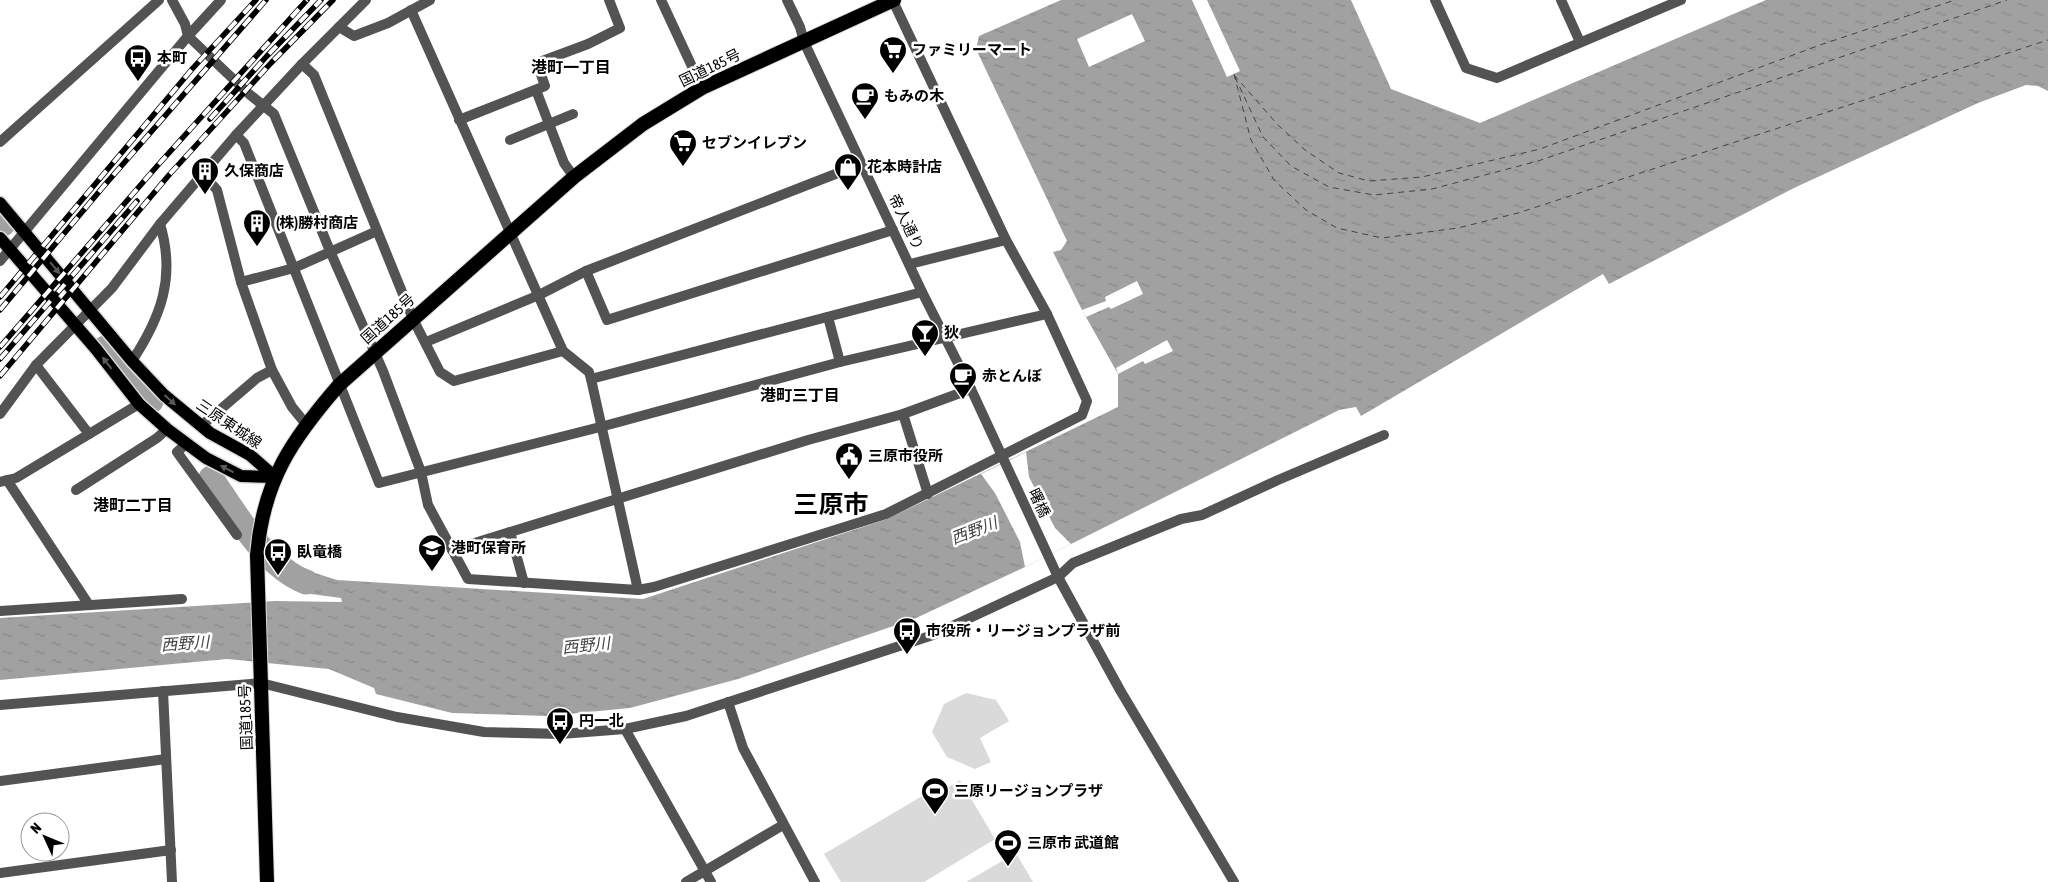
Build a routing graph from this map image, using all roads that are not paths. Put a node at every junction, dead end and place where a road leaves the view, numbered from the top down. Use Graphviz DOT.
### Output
graph roads {
  1 [pos="160,0"];
  2 [pos="172,0"];
  3 [pos="221,0"];
  4 [pos="366,0"];
  5 [pos="430,0"];
  6 [pos="610,0"];
  7 [pos="661,0"];
  8 [pos="787,0"];
  9 [pos="894,0"];
  10 [pos="1435,0"];
  11 [pos="1561,0"];
  12 [pos="1681,0"];
  13 [pos="411,10"];
  14 [pos="339,26"];
  15 [pos="188,36"];
  16 [pos="804,42"];
  17 [pos="1580,42"];
  18 [pos="302,64"];
  19 [pos="702,88"];
  20 [pos="536,90"];
  21 [pos="265,105"];
  22 [pos="573,114"];
  23 [pos="459,120"];
  24 [pos="549,123"];
  25 [pos="236,136"];
  26 [pos="510,140"];
  27 [pos="0,142"];
  28 [pos="861,164"];
  29 [pos="203,174"];
  30 [pos="574,177"];
  31 [pos="0,203"];
  32 [pos="160,224"];
  33 [pos="24,230"];
  34 [pos="893,230"];
  35 [pos="377,231"];
  36 [pos="511,232"];
  37 [pos="0,238"];
  38 [pos="1006,240"];
  39 [pos="10,249"];
  40 [pos="330,251"];
  41 [pos="0,261"];
  42 [pos="910,264"];
  43 [pos="294,268"];
  44 [pos="586,271"];
  45 [pos="241,282"];
  46 [pos="922,292"];
  47 [pos="539,296"];
  48 [pos="91,311"];
  49 [pos="1047,314"];
  50 [pos="828,317"];
  51 [pos="413,319"];
  52 [pos="76,325"];
  53 [pos="944,337"];
  54 [pos="426,342"];
  55 [pos="563,351"];
  56 [pos="374,354"];
  57 [pos="132,361"];
  58 [pos="840,362"];
  59 [pos="36,366"];
  60 [pos="272,370"];
  61 [pos="591,379"];
  62 [pos="340,384"];
  63 [pos="971,389"];
  64 [pos="139,404"];
  65 [pos="0,414"];
  66 [pos="903,414"];
  67 [pos="305,423"];
  68 [pos="201,426"];
  69 [pos="604,426"];
  70 [pos="167,429"];
  71 [pos="89,434"];
  72 [pos="1384,435"];
  73 [pos="186,444"];
  74 [pos="1003,459"];
  75 [pos="421,472"];
  76 [pos="274,477"];
  77 [pos="4,481"];
  78 [pos="76,490"];
  79 [pos="928,494"];
  80 [pos="619,499"];
  81 [pos="510,532"];
  82 [pos="237,535"];
  83 [pos="452,550"];
  84 [pos="1058,577"];
  85 [pos="524,582"];
  86 [pos="638,590"];
  87 [pos="182,599"];
  88 [pos="89,605"];
  89 [pos="0,611"];
  90 [pos="261,684"];
  91 [pos="163,691"];
  92 [pos="728,702"];
  93 [pos="0,705"];
  94 [pos="625,729"];
  95 [pos="166,759"];
  96 [pos="0,781"];
  97 [pos="783,825"];
  98 [pos="171,850"];
  99 [pos="704,871"];
  100 [pos="0,873"];
  101 [pos="172,882"];
  102 [pos="267,882"];
  103 [pos="686,882"];
  104 [pos="711,882"];
  105 [pos="815,882"];
  106 [pos="1234,882"];
  1 -- 27 [label="street"];
  2 -- 15 [label="street"];
  3 -- 15 [label="street"];
  4 -- 14 [label="street"];
  5 -- 13 [label="street"];
  6 -- 20 [label="street"];
  7 -- 19 [label="street"];
  8 -- 16 [label="street, 帝人通り"];
  9 -- 16 [label="highway, 国道185号"];
  9 -- 38 [label="street"];
  10 -- 17 [label="street"];
  11 -- 17 [label="street"];
  12 -- 17 [label="street"];
  13 -- 14 [label="street"];
  13 -- 23 [label="street"];
  14 -- 18 [label="street"];
  15 -- 21 [label="street"];
  15 -- 33 [label="street"];
  16 -- 19 [label="highway, 国道185号"];
  16 -- 28 [label="street, 帝人通り"];
  18 -- 21 [label="street"];
  18 -- 35 [label="street"];
  19 -- 30 [label="highway, 国道185号"];
  20 -- 23 [label="street"];
  20 -- 24 [label="street"];
  21 -- 25 [label="street"];
  21 -- 40 [label="street"];
  22 -- 24 [label="street"];
  23 -- 36 [label="street"];
  24 -- 26 [label="street"];
  24 -- 30 [label="street"];
  25 -- 29 [label="street"];
  25 -- 43 [label="street"];
  28 -- 34 [label="street, 帝人通り"];
  28 -- 44 [label="street"];
  29 -- 32 [label="street"];
  29 -- 45 [label="street"];
  30 -- 36 [label="highway, 国道185号"];
  31 -- 33 [label="main road, 三原東城線"];
  32 -- 48 [label="street"];
  32 -- 57 [label="street"];
  33 -- 39 [label="street"];
  33 -- 48 [label="main road, 三原東城線, one-way"];
  34 -- 42 [label="street, 帝人通り"];
  34 -- 44 [label="street"];
  35 -- 40 [label="street"];
  35 -- 51 [label="street"];
  36 -- 47 [label="street"];
  36 -- 51 [label="highway, 国道185号"];
  37 -- 39 [label="main road"];
  38 -- 42 [label="street"];
  38 -- 49 [label="street"];
  39 -- 41 [label="street"];
  39 -- 52 [label="main road"];
  40 -- 43 [label="street"];
  40 -- 56 [label="street"];
  42 -- 46 [label="street, 帝人通り"];
  43 -- 45 [label="street"];
  43 -- 62 [label="street"];
  44 -- 47 [label="street"];
  45 -- 60 [label="street"];
  46 -- 50 [label="street"];
  46 -- 53 [label="street, 帝人通り"];
  47 -- 54 [label="street"];
  47 -- 55 [label="street"];
  48 -- 52 [label="street"];
  48 -- 57 [label="main road, 三原東城線"];
  49 -- 53 [label="street"];
  49 -- 74 [label="street"];
  50 -- 58 [label="street"];
  50 -- 61 [label="street"];
  51 -- 54 [label="street"];
  51 -- 56 [label="highway, 国道185号"];
  52 -- 59 [label="street"];
  64 -- 52 [label="main road, one-way"];
  53 -- 58 [label="street"];
  53 -- 63 [label="street, 帝人通り"];
  54 -- 55 [label="street"];
  55 -- 61 [label="street"];
  56 -- 62 [label="highway, 国道185号"];
  56 -- 75 [label="street"];
  57 -- 68 [label="main road, 三原東城線, one-way"];
  58 -- 69 [label="street"];
  59 -- 65 [label="street"];
  59 -- 71 [label="street"];
  60 -- 67 [label="street"];
  60 -- 68 [label="street"];
  61 -- 69 [label="street"];
  62 -- 67 [label="highway, 国道185号"];
  62 -- 75 [label="street"];
  63 -- 66 [label="street"];
  63 -- 74 [label="street, 帝人通り"];
  64 -- 70 [label="main road"];
  64 -- 71 [label="street"];
  66 -- 79 [label="street"];
  66 -- 80 [label="street"];
  67 -- 76 [label="highway, 国道185号"];
  68 -- 76 [label="main road, 三原東城線"];
  69 -- 75 [label="street"];
  69 -- 80 [label="street"];
  70 -- 73 [label="main road"];
  70 -- 78 [label="street"];
  71 -- 77 [label="street"];
  72 -- 84 [label="street"];
  76 -- 73 [label="main road, one-way"];
  73 -- 82 [label="street"];
  74 -- 79 [label="street"];
  74 -- 84 [label="street, 曙橋"];
  75 -- 83 [label="street"];
  76 -- 90 [label="highway, 国道185号"];
  77 -- 88 [label="street"];
  79 -- 86 [label="street"];
  80 -- 81 [label="street"];
  80 -- 86 [label="street"];
  81 -- 83 [label="street"];
  81 -- 85 [label="street"];
  83 -- 85 [label="street"];
  84 -- 92 [label="street"];
  84 -- 106 [label="street, 曙橋"];
  85 -- 86 [label="street"];
  87 -- 88 [label="street"];
  88 -- 89 [label="street"];
  90 -- 91 [label="street"];
  90 -- 94 [label="street"];
  90 -- 102 [label="highway, 国道185号"];
  91 -- 93 [label="street"];
  91 -- 95 [label="street"];
  92 -- 94 [label="street"];
  92 -- 97 [label="street"];
  94 -- 99 [label="street"];
  95 -- 96 [label="street"];
  95 -- 98 [label="street"];
  97 -- 99 [label="street"];
  97 -- 105 [label="street"];
  98 -- 100 [label="street"];
  98 -- 101 [label="street"];
  99 -- 103 [label="street"];
  99 -- 104 [label="street"];
}
